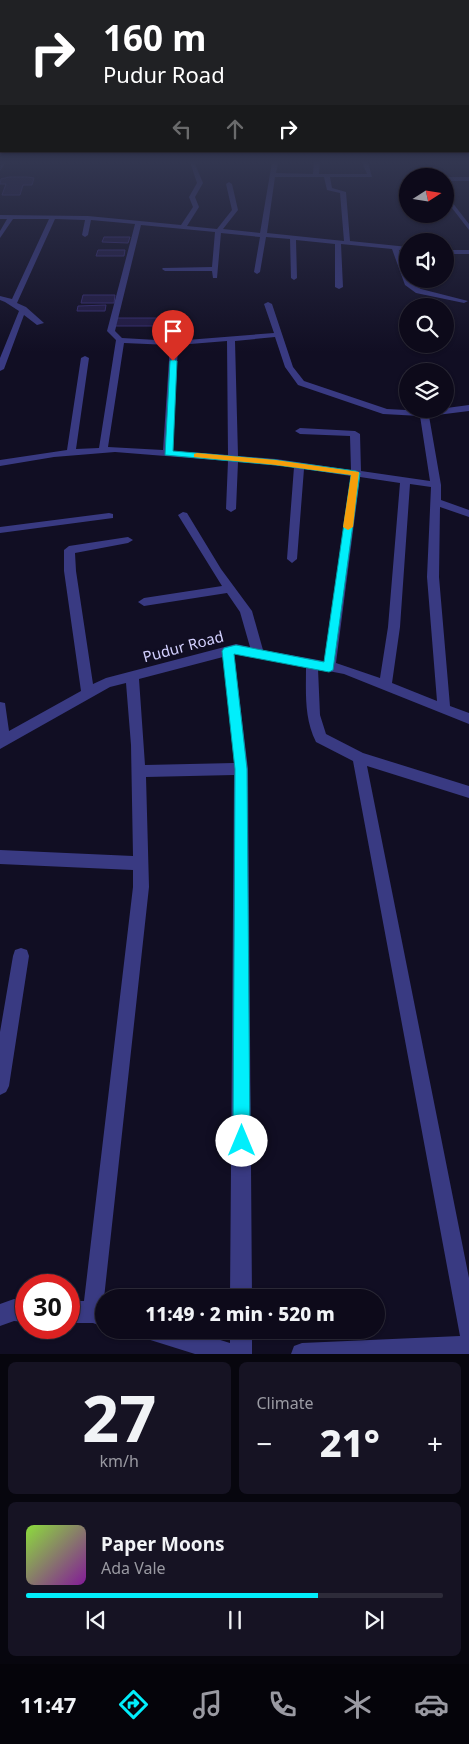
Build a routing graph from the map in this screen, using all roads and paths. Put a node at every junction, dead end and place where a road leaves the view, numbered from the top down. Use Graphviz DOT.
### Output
graph roads {
  1 [pos="50,225"];
  2 [pos="87,225"];
  3 [pos="137,225"];
  4 [pos="157,225"];
  5 [pos="184,225"];
  6 [pos="223,225"];
  7 [pos="264,225"];
  8 [pos="346,225"];
  9 [pos="182,228"];
  10 [pos="218,231"];
  11 [pos="85,235"];
  12 [pos="262,235"];
  13 [pos="293,238"];
  14 [pos="338,242"];
  15 [pos="347,243"];
  16 [pos="395,248"];
  17 [pos="399,248"];
  18 [pos="454,252"];
  19 [pos="469,252"];
  20 [pos="165,269"];
  21 [pos="257,272"];
  22 [pos="294,278"];
  23 [pos="339,287"];
  24 [pos="0,298"];
  25 [pos="464,301"];
  26 [pos="14,304"];
  27 [pos="268,304"];
  28 [pos="23,309"];
  29 [pos="40,323"];
  30 [pos="276,335"];
  31 [pos="231,338"];
  32 [pos="120,340"];
  33 [pos="174,343"];
  34 [pos="85,358"];
  35 [pos="0,369"];
  36 [pos="469,408"];
  37 [pos="454,410"];
  38 [pos="399,413"];
  39 [pos="425,418"];
  40 [pos="300,431"];
  41 [pos="103,450"];
  42 [pos="71,453"];
  43 [pos="168,453"];
  44 [pos="234,459"];
  45 [pos="0,463"];
  46 [pos="299,466"];
  47 [pos="356,473"];
  48 [pos="404,480"];
  49 [pos="436,485"];
  50 [pos="435,501"];
  51 [pos="231,509"];
  52 [pos="469,514"];
  53 [pos="183,515"];
  54 [pos="109,516"];
  55 [pos="0,530"];
  56 [pos="128,540"];
  57 [pos="292,559"];
  58 [pos="229,588"];
  59 [pos="144,602"];
  60 [pos="228,651"];
  61 [pos="258,653"];
  62 [pos="312,664"];
  63 [pos="329,667"];
  64 [pos="132,676"];
  65 [pos="385,686"];
  66 [pos="88,693"];
  67 [pos="0,707"];
  68 [pos="444,709"];
  69 [pos="469,719"];
  70 [pos="2,741"];
  71 [pos="359,758"];
  72 [pos="241,769"];
  73 [pos="138,771"];
  74 [pos="469,792"];
  75 [pos="0,857"];
  76 [pos="140,863"];
  77 [pos="21,956"];
  78 [pos="0,1086"];
  79 [pos="101,1289"];
  80 [pos="241,1289"];
  81 [pos="15,1310"];
  82 [pos="80,1313"];
  83 [pos="95,1314"];
  84 [pos="0,1315"];
  85 [pos="469,1332"];
  86 [pos="182,1339"];
  87 [pos="241,1339"];
  88 [pos="469,1346"];
  89 [pos="231,1354"];
  90 [pos="241,1354"];
  91 [pos="302,1354"];
  1 -- 26 [label="street"];
  2 -- 11 [label="street"];
  3 -- 32 [label="street"];
  4 -- 9 [label="street"];
  5 -- 9 [label="street"];
  6 -- 10 [label="street"];
  7 -- 12 [label="street"];
  8 -- 15 [label="street"];
  9 -- 10 [label="street"];
  10 -- 12 [label="street"];
  10 -- 20 [label="street"];
  12 -- 13 [label="street"];
  12 -- 21 [label="street"];
  13 -- 14 [label="street"];
  13 -- 22 [label="street"];
  14 -- 15 [label="street"];
  14 -- 23 [label="street"];
  15 -- 16 [label="street"];
  16 -- 17 [label="street"];
  16 -- 25 [label="street"];
  18 -- 19 [label="street"];
  24 -- 26 [label="street"];
  26 -- 28 [label="street"];
  27 -- 30 [label="street"];
  28 -- 29 [label="street"];
  28 -- 35 [label="street"];
  30 -- 31 [label="street"];
  30 -- 38 [label="street"];
  31 -- 33 [label="street"];
  31 -- 44 [label="street"];
  32 -- 33 [label="street"];
  32 -- 41 [label="street"];
  33 -- 43 [label="street"];
  34 -- 42 [label="street"];
  36 -- 37 [label="street"];
  39 -- 49 [label="street"];
  40 -- 47 [label="street"];
  41 -- 42 [label="street"];
  41 -- 43 [label="street"];
  42 -- 45 [label="street"];
  43 -- 44 [label="street"];
  44 -- 46 [label="street"];
  44 -- 51 [label="street"];
  46 -- 47 [label="street"];
  46 -- 57 [label="street"];
  47 -- 48 [label="street"];
  47 -- 63 [label="street"];
  48 -- 49 [label="street"];
  48 -- 65 [label="street"];
  49 -- 50 [label="street"];
  50 -- 52 [label="street"];
  50 -- 68 [label="street"];
  53 -- 58 [label="street"];
  54 -- 55 [label="street"];
  56 -- 66 [label="street"];
  58 -- 59 [label="street"];
  58 -- 61 [label="street"];
  60 -- 61 [label="street, Pudur Road"];
  60 -- 64 [label="street, Pudur Road"];
  60 -- 72 [label="street"];
  61 -- 62 [label="street, Pudur Road"];
  62 -- 63 [label="street, Pudur Road"];
  62 -- 71 [label="street"];
  63 -- 65 [label="street, Pudur Road"];
  64 -- 66 [label="street, Pudur Road"];
  64 -- 73 [label="street"];
  65 -- 68 [label="street, Pudur Road"];
  66 -- 70 [label="street, Pudur Road"];
  67 -- 70 [label="street"];
  68 -- 69 [label="street, Pudur Road"];
  71 -- 74 [label="street"];
  71 -- 85 [label="street"];
  72 -- 73 [label="street"];
  72 -- 80 [label="street"];
  73 -- 76 [label="street"];
  75 -- 76 [label="street"];
  76 -- 79 [label="street"];
  77 -- 78 [label="street"];
  81 -- 84 [label="street"];
  82 -- 83 [label="street"];
  86 -- 89 [label="street"];
  87 -- 90 [label="street"];
  88 -- 91 [label="street"];
}
